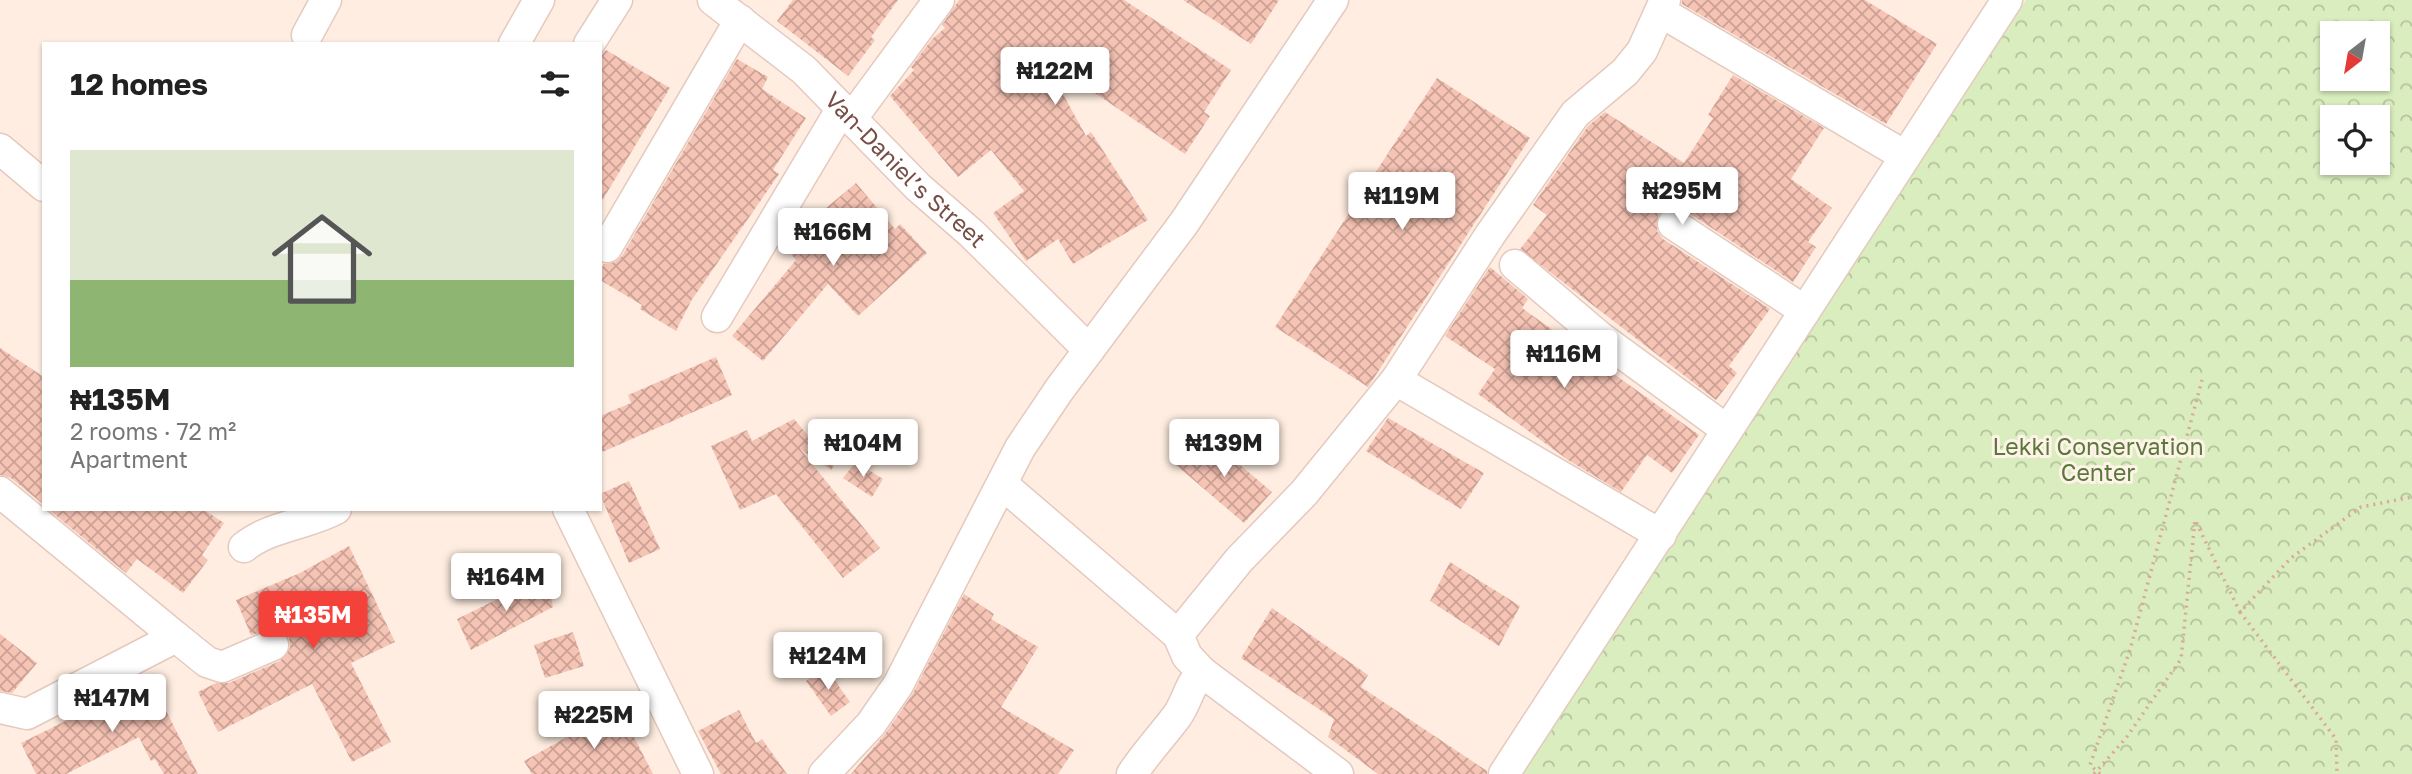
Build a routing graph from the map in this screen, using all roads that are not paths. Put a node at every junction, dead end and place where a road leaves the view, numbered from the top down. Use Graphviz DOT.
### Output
graph roads {
  1 [pos="326,0"];
  2 [pos="539,0"];
  3 [pos="617,0"];
  4 [pos="713,0"];
  5 [pos="939,0"];
  6 [pos="1333,0"];
  7 [pos="2007,0"];
  8 [pos="1663,6"];
  9 [pos="740,20"];
  10 [pos="307,35"];
  11 [pos="515,42"];
  12 [pos="590,42"];
  13 [pos="847,113"];
  14 [pos="0,149"];
  15 [pos="1905,156"];
  16 [pos="42,184"];
  17 [pos="1673,224"];
  18 [pos="607,247"];
  19 [pos="1515,265"];
  20 [pos="1805,312"];
  21 [pos="717,317"];
  22 [pos="1090,350"];
  23 [pos="1396,380"];
  24 [pos="1727,430"];
  25 [pos="1002,484"];
  26 [pos="0,492"];
  27 [pos="330,511"];
  28 [pos="569,511"];
  29 [pos="1661,535"];
  30 [pos="244,547"];
  31 [pos="1178,635"];
  32 [pos="176,636"];
  33 [pos="273,645"];
  34 [pos="1202,672"];
  35 [pos="0,708"];
  36 [pos="698,774"];
  37 [pos="824,774"];
  38 [pos="1132,774"];
  39 [pos="1338,774"];
  40 [pos="1504,774"];
  1 -- 10 [label="street"];
  2 -- 11 [label="street"];
  3 -- 12 [label="street"];
  4 -- 9 [label="street, Van-Daniel’s Street"];
  5 -- 13 [label="street"];
  6 -- 22 [label="street"];
  7 -- 15 [label="street"];
  8 -- 15 [label="street"];
  8 -- 23 [label="street"];
  9 -- 13 [label="street, Van-Daniel’s Street"];
  9 -- 18 [label="street"];
  13 -- 21 [label="street"];
  13 -- 22 [label="street, Van-Daniel’s Street"];
  14 -- 16 [label="street"];
  15 -- 20 [label="street"];
  17 -- 20 [label="street"];
  19 -- 24 [label="street"];
  20 -- 24 [label="street"];
  22 -- 25 [label="street"];
  23 -- 29 [label="street"];
  23 -- 31 [label="street"];
  24 -- 29 [label="street"];
  25 -- 31 [label="street"];
  25 -- 37 [label="street"];
  26 -- 32 [label="street"];
  27 -- 30 [label="street"];
  28 -- 36 [label="street"];
  29 -- 40 [label="street"];
  31 -- 34 [label="street"];
  32 -- 33 [label="street"];
  32 -- 35 [label="street"];
  34 -- 38 [label="street"];
  34 -- 39 [label="street"];
}
